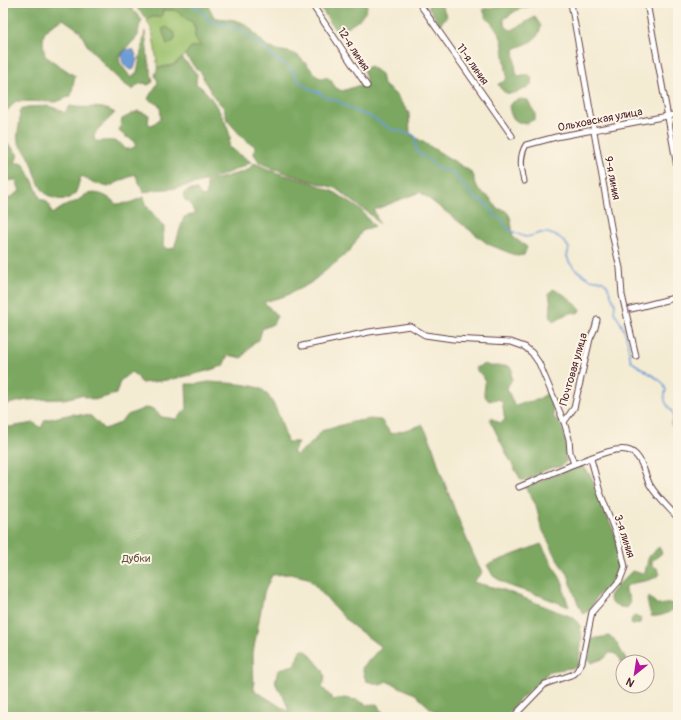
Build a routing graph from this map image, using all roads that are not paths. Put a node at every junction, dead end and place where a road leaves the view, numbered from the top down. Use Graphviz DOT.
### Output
graph roads {
  1 [pos="311,3"];
  2 [pos="419,3"];
  3 [pos="571,3"];
  4 [pos="647,3"];
  5 [pos="367,86"];
  6 [pos="678,114"];
  7 [pos="668,116"];
  8 [pos="593,130"];
  9 [pos="512,136"];
  10 [pos="678,172"];
  11 [pos="524,181"];
  12 [pos="678,297"];
  13 [pos="631,309"];
  14 [pos="597,320"];
  15 [pos="302,346"];
  16 [pos="636,356"];
  17 [pos="564,422"];
  18 [pos="591,459"];
  19 [pos="574,464"];
  20 [pos="519,487"];
  21 [pos="678,518"];
  22 [pos="513,717"];
  1 -- 5 [label="street, 12-я линия"];
  2 -- 9 [label="street, 11-я линия"];
  3 -- 8 [label="street, 9-я линия"];
  4 -- 7 [label="street"];
  6 -- 7 [label="street, Ольховская улица"];
  7 -- 8 [label="street, Ольховская улица"];
  7 -- 10 [label="street"];
  8 -- 11 [label="street, Ольховская улица"];
  8 -- 16 [label="street, 9-я линия"];
  12 -- 13 [label="street"];
  14 -- 17 [label="street, Почтовая улица"];
  15 -- 17 [label="street"];
  17 -- 19 [label="street"];
  18 -- 19 [label="street"];
  18 -- 21 [label="street"];
  18 -- 22 [label="street, 3-я линия"];
  19 -- 20 [label="street"];
}
